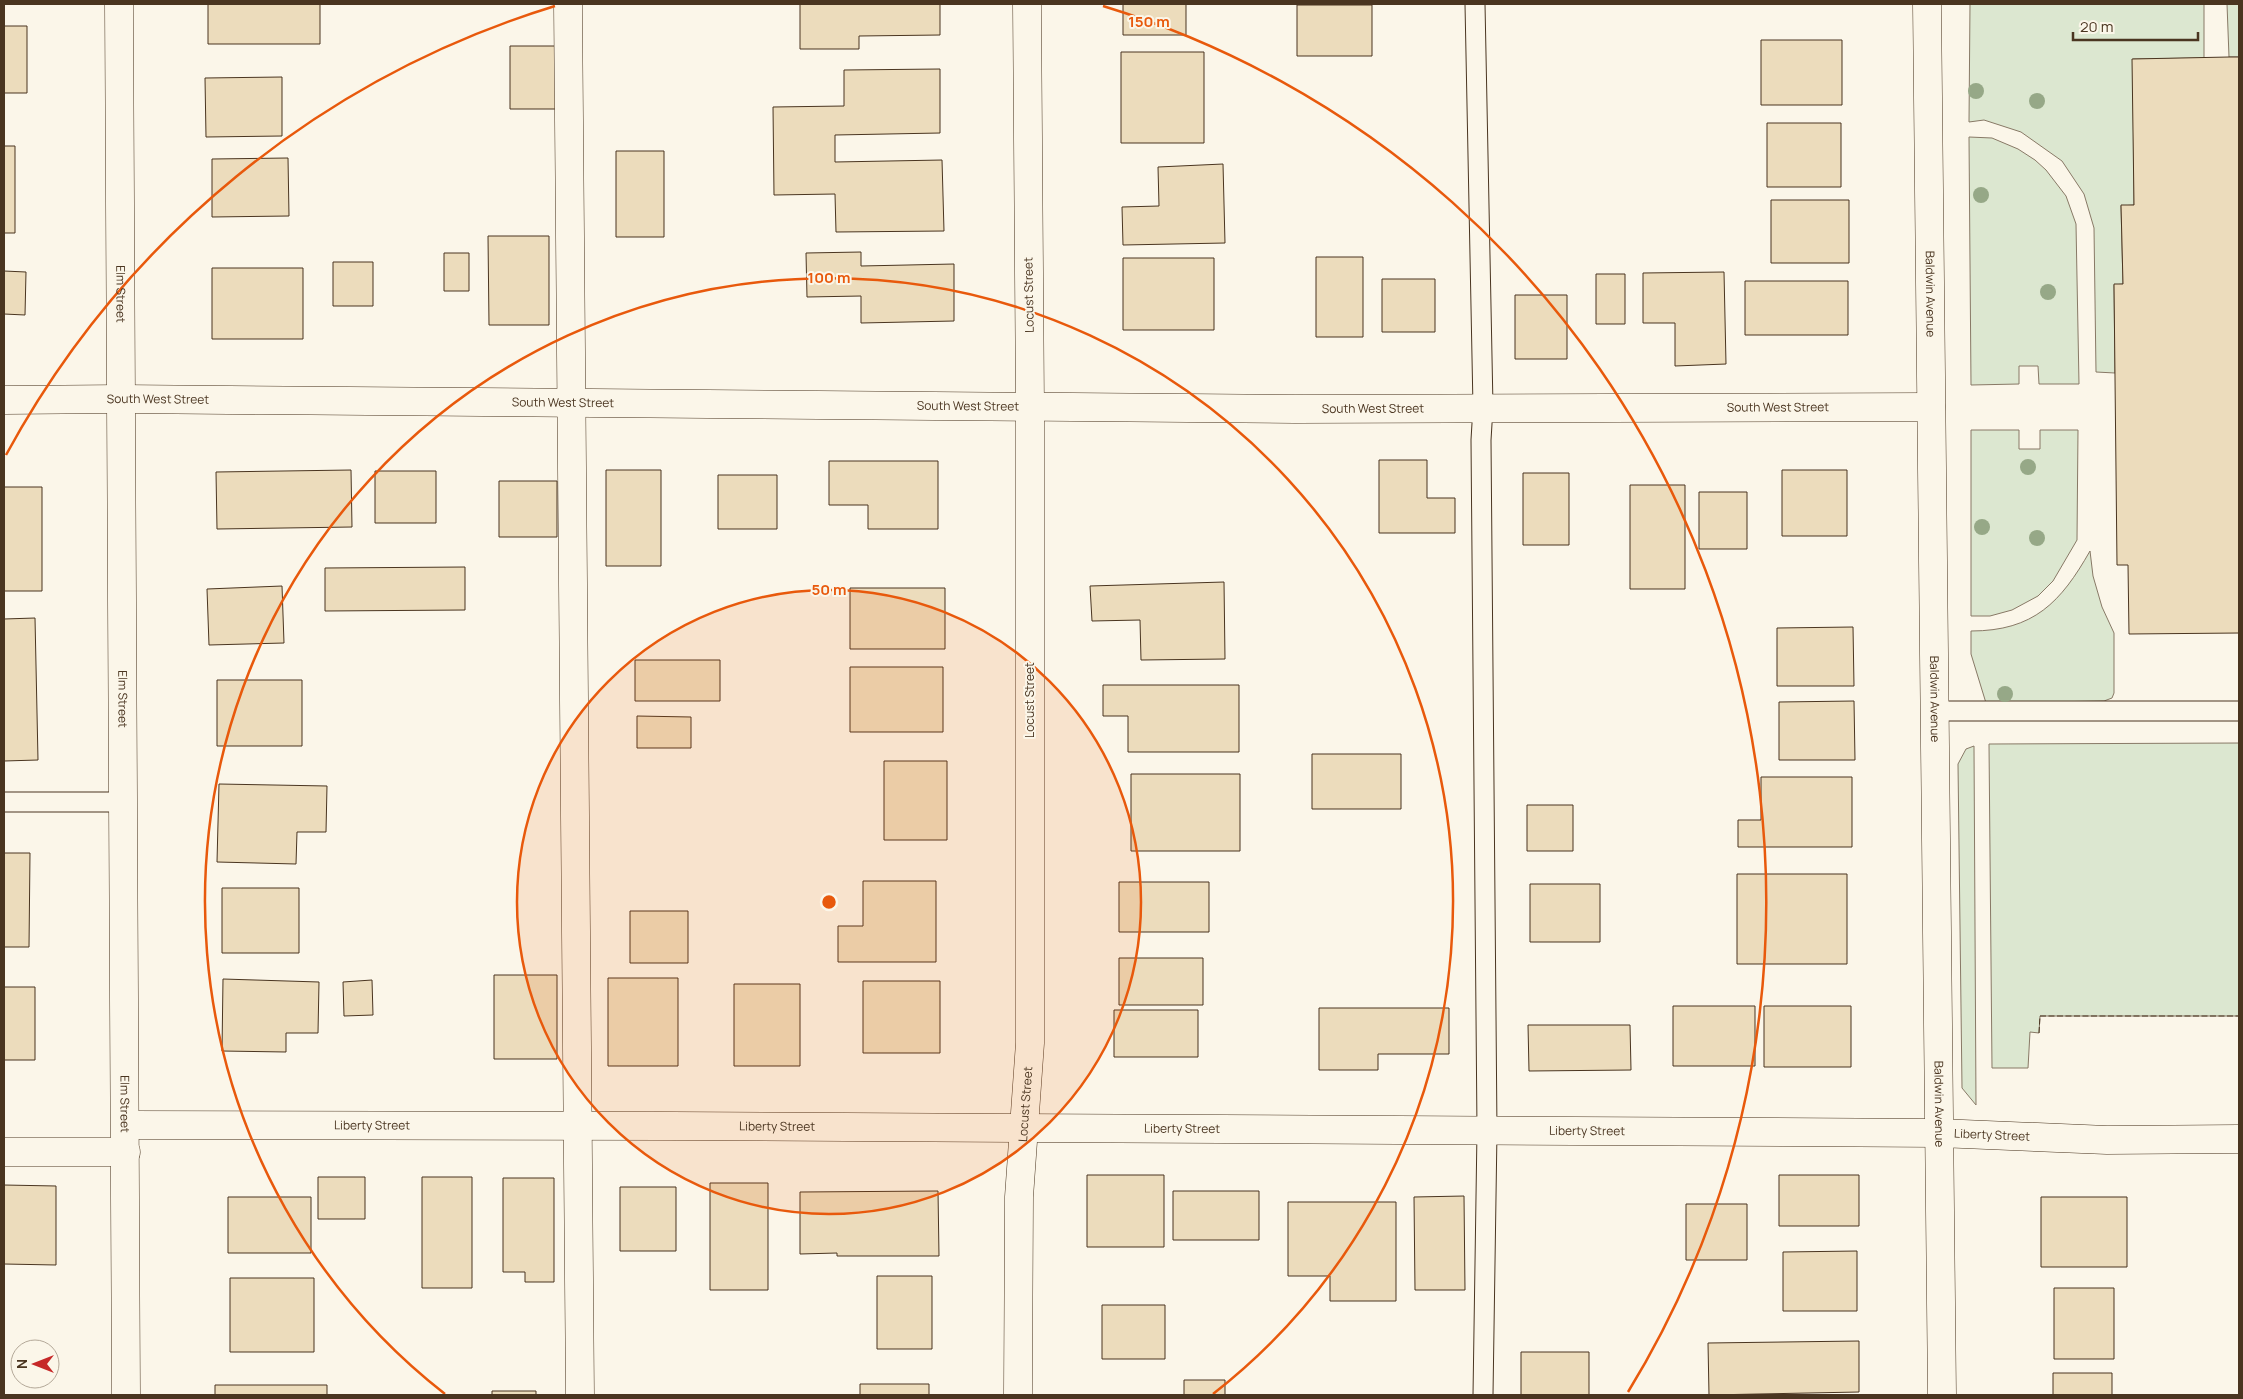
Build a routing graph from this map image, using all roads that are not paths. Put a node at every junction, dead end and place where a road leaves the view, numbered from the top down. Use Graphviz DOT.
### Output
graph roads {
  1 [pos="119,4"];
  2 [pos="568,4"];
  3 [pos="1027,4"];
  4 [pos="1475,4"];
  5 [pos="1928,4"];
  6 [pos="122,399"];
  7 [pos="4,400"];
  8 [pos="570,402"];
  9 [pos="1030,406"];
  10 [pos="1483,407"];
  11 [pos="1931,407"];
  12 [pos="2239,710"];
  13 [pos="1935,711"];
  14 [pos="4,802"];
  15 [pos="124,802"];
  16 [pos="578,1126"];
  17 [pos="1024,1129"];
  18 [pos="1487,1131"];
  19 [pos="1939,1133"];
  20 [pos="126,1138"];
  21 [pos="2239,1139"];
  22 [pos="4,1152"];
  23 [pos="126,1395"];
  24 [pos="580,1395"];
  25 [pos="1018,1395"];
  26 [pos="1483,1395"];
  27 [pos="1942,1395"];
  1 -- 6 [label="street, Elm Street"];
  2 -- 8 [label="street"];
  3 -- 9 [label="street, Locust Street"];
  4 -- 10 [label="lane"];
  5 -- 11 [label="street, Baldwin Avenue"];
  6 -- 7 [label="street, South West Street"];
  6 -- 8 [label="street, South West Street"];
  6 -- 15 [label="street, Elm Street"];
  8 -- 9 [label="street, South West Street"];
  8 -- 16 [label="street"];
  9 -- 10 [label="street, South West Street"];
  9 -- 17 [label="street, Locust Street"];
  10 -- 11 [label="street, South West Street"];
  10 -- 18 [label="lane"];
  11 -- 13 [label="street, Baldwin Avenue"];
  12 -- 13 [label="lane"];
  13 -- 19 [label="street, Baldwin Avenue"];
  14 -- 15 [label="lane"];
  15 -- 20 [label="street, Elm Street"];
  16 -- 17 [label="street, Liberty Street"];
  16 -- 20 [label="street, Liberty Street"];
  16 -- 24 [label="street"];
  17 -- 18 [label="street, Liberty Street"];
  17 -- 25 [label="street, Locust Street"];
  18 -- 19 [label="street, Liberty Street"];
  18 -- 26 [label="lane"];
  19 -- 21 [label="street, Liberty Street"];
  19 -- 27 [label="street, Baldwin Avenue"];
  20 -- 22 [label="street, Liberty Street"];
  20 -- 23 [label="street, Elm Street"];
}
